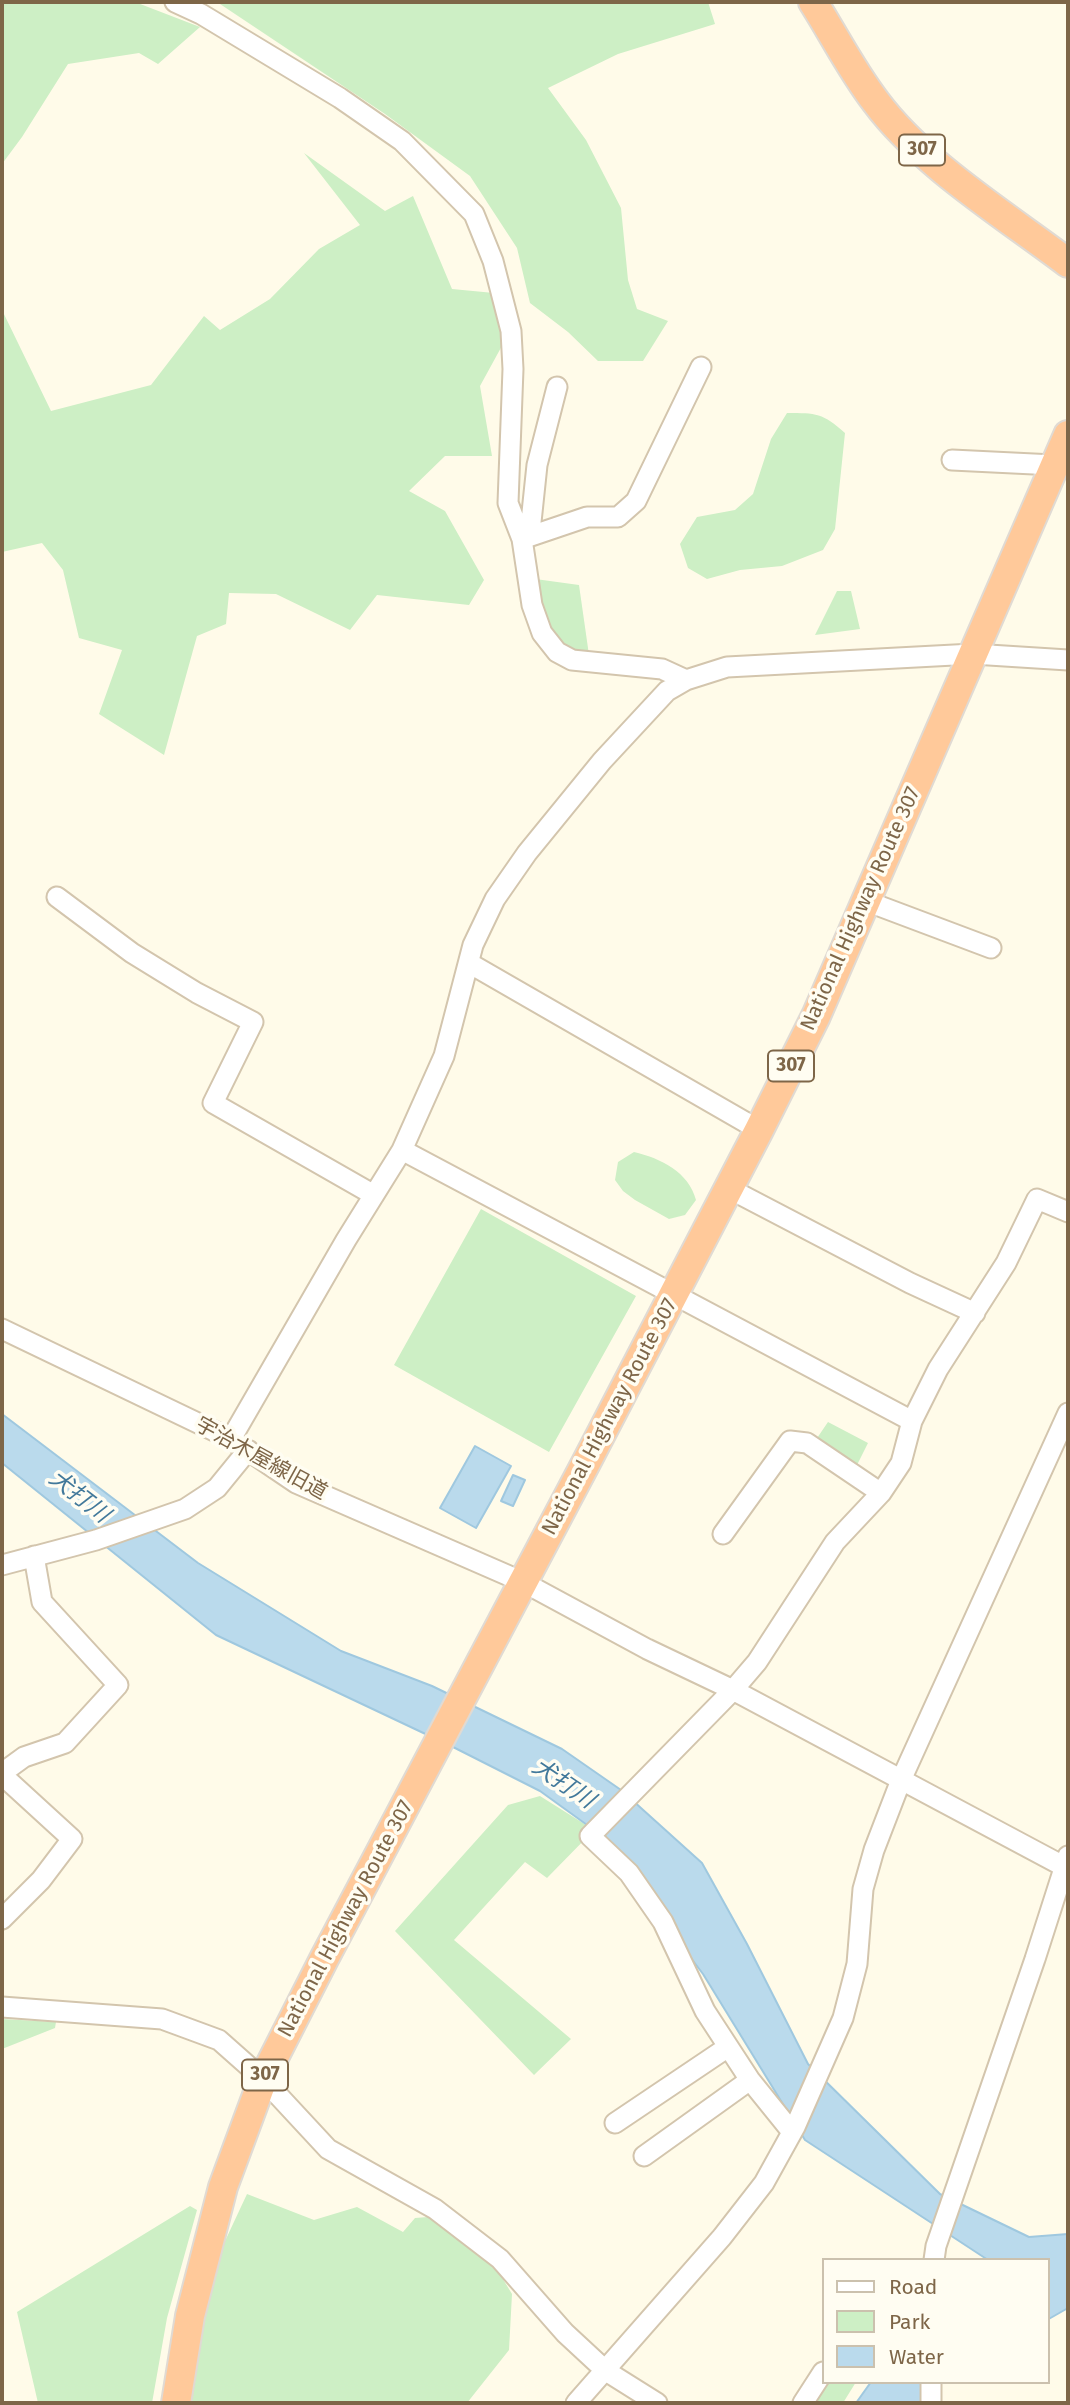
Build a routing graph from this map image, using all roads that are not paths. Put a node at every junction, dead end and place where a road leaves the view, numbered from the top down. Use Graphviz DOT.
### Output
graph roads {
  1 [pos="175,2"];
  2 [pos="813,2"];
  3 [pos="1068,263"];
  4 [pos="701,367"];
  5 [pos="556,387"];
  6 [pos="1068,435"];
  7 [pos="953,460"];
  8 [pos="1054,465"];
  9 [pos="522,539"];
  10 [pos="973,654"];
  11 [pos="1068,660"];
  12 [pos="685,680"];
  13 [pos="57,897"];
  14 [pos="866,901"];
  15 [pos="991,948"];
  16 [pos="469,963"];
  17 [pos="759,1130"];
  18 [pos="402,1150"];
  19 [pos="728,1188"];
  20 [pos="374,1195"];
  21 [pos="1068,1212"];
  22 [pos="673,1295"];
  23 [pos="975,1313"];
  24 [pos="2,1329"];
  25 [pos="1068,1413"];
  26 [pos="912,1421"];
  27 [pos="231,1439"];
  28 [pos="248,1450"];
  29 [pos="881,1493"];
  30 [pos="723,1534"];
  31 [pos="34,1556"];
  32 [pos="2,1565"];
  33 [pos="523,1582"];
  34 [pos="733,1690"];
  35 [pos="2,1774"];
  36 [pos="901,1780"];
  37 [pos="1067,1860"];
  38 [pos="2,1919"];
  39 [pos="2,2007"];
  40 [pos="728,2047"];
  41 [pos="263,2079"];
  42 [pos="750,2080"];
  43 [pos="615,2123"];
  44 [pos="793,2129"];
  45 [pos="645,2156"];
  46 [pos="935,2253"];
  47 [pos="606,2371"];
  48 [pos="822,2374"];
  49 [pos="931,2384"];
  50 [pos="176,2403"];
  51 [pos="576,2403"];
  52 [pos="657,2403"];
  53 [pos="803,2403"];
  54 [pos="931,2403"];
  1 -- 9 [label="street"];
  2 -- 3 [label="highway, 307"];
  4 -- 9 [label="street"];
  5 -- 9 [label="street"];
  6 -- 8 [label="highway, National Highway Route 307 / 307"];
  7 -- 8 [label="street"];
  8 -- 10 [label="highway, National Highway Route 307 / 307"];
  9 -- 12 [label="street"];
  10 -- 11 [label="street"];
  10 -- 12 [label="street"];
  10 -- 14 [label="highway, National Highway Route 307 / 307"];
  12 -- 16 [label="street"];
  13 -- 20 [label="street"];
  14 -- 15 [label="street"];
  14 -- 17 [label="highway, National Highway Route 307 / 307"];
  16 -- 17 [label="street"];
  16 -- 18 [label="street"];
  17 -- 19 [label="highway, National Highway Route 307 / 307"];
  18 -- 20 [label="street"];
  18 -- 22 [label="street"];
  19 -- 22 [label="highway, National Highway Route 307 / 307"];
  19 -- 23 [label="street"];
  20 -- 27 [label="street"];
  21 -- 23 [label="street"];
  22 -- 26 [label="street"];
  22 -- 33 [label="highway, National Highway Route 307 / 307"];
  23 -- 26 [label="street"];
  24 -- 27 [label="street, 宇治木屋線旧道"];
  25 -- 36 [label="street"];
  26 -- 29 [label="street"];
  27 -- 28 [label="street, 宇治木屋線旧道"];
  28 -- 31 [label="street"];
  28 -- 33 [label="street, 宇治木屋線旧道"];
  29 -- 30 [label="street"];
  29 -- 34 [label="street"];
  31 -- 32 [label="street"];
  31 -- 35 [label="street"];
  33 -- 34 [label="street, 宇治木屋線旧道"];
  33 -- 41 [label="highway, National Highway Route 307 / 307"];
  34 -- 36 [label="street, 宇治木屋線旧道"];
  34 -- 40 [label="street"];
  35 -- 38 [label="street"];
  36 -- 37 [label="street, 宇治木屋線旧道"];
  36 -- 44 [label="street"];
  37 -- 46 [label="street"];
  39 -- 41 [label="street"];
  40 -- 42 [label="street"];
  40 -- 43 [label="street"];
  41 -- 47 [label="street"];
  41 -- 50 [label="highway, National Highway Route 307 / 307"];
  42 -- 44 [label="street"];
  42 -- 45 [label="street"];
  44 -- 47 [label="street"];
  47 -- 51 [label="street"];
  47 -- 52 [label="street"];
  48 -- 53 [label="street"];
  49 -- 54 [label="street"];
}
